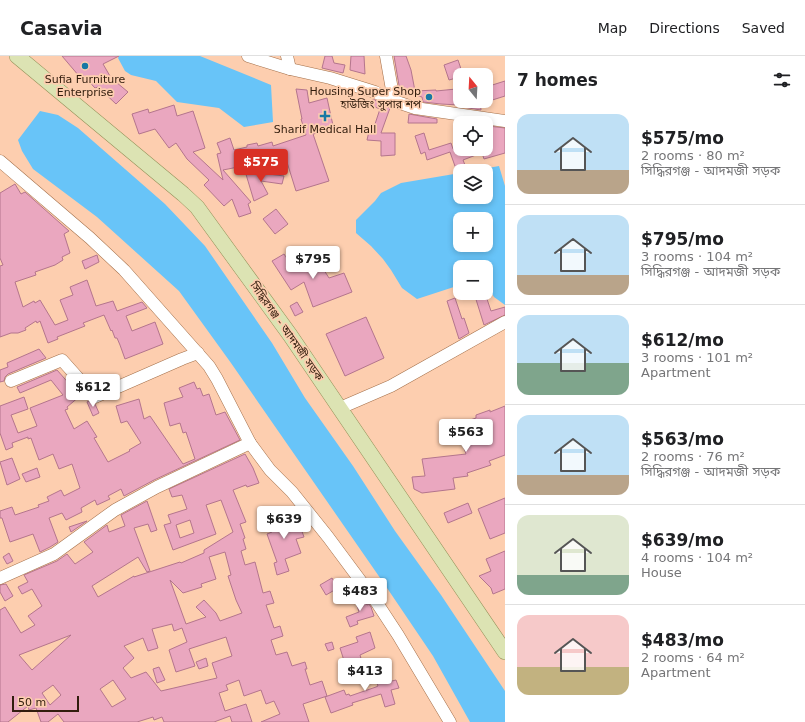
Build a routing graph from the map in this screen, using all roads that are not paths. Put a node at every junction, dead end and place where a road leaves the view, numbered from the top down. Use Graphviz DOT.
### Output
graph roads {
  1 [pos="17,56"];
  2 [pos="248,56"];
  3 [pos="287,56"];
  4 [pos="386,56"];
  5 [pos="290,69"];
  6 [pos="394,101"];
  7 [pos="505,122"];
  8 [pos="0,161"];
  9 [pos="505,322"];
  10 [pos="198,353"];
  11 [pos="11,381"];
  12 [pos="340,408"];
  13 [pos="250,442"];
  14 [pos="0,578"];
  15 [pos="505,652"];
  16 [pos="450,722"];
  1 -- 12 [label="main road, সিদ্ধিরগঞ্জ - আদমজী সড়ক"];
  2 -- 5 [label="street"];
  3 -- 5 [label="street"];
  4 -- 6 [label="street"];
  5 -- 6 [label="street"];
  6 -- 7 [label="street"];
  8 -- 10 [label="street"];
  9 -- 12 [label="street"];
  10 -- 11 [label="street"];
  10 -- 13 [label="street"];
  12 -- 15 [label="main road, সিদ্ধিরগঞ্জ - আদমজী সড়ক"];
  13 -- 14 [label="street"];
  13 -- 16 [label="street"];
}
